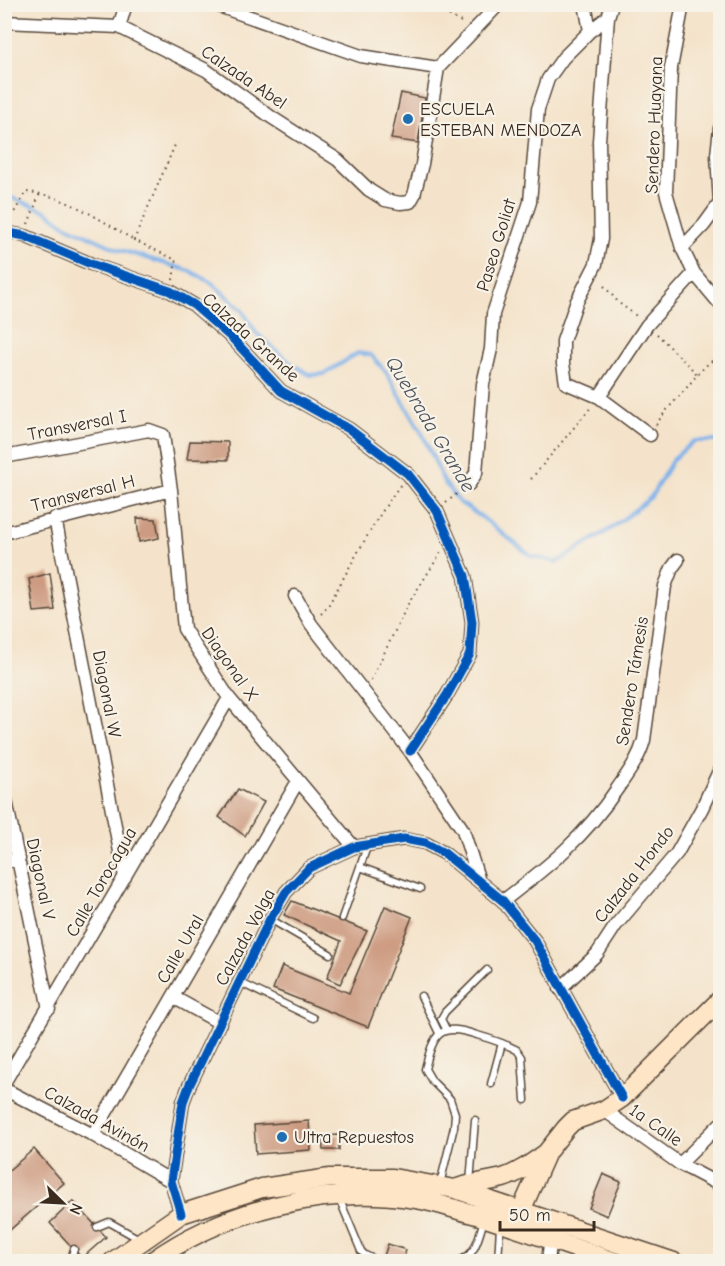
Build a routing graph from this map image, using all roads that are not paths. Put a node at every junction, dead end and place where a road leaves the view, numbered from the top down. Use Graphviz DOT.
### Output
graph roads {
  1 [pos="126,4"];
  2 [pos="213,4"];
  3 [pos="499,4"];
  4 [pos="585,4"];
  5 [pos="683,4"];
  6 [pos="610,11"];
  7 [pos="4,22"];
  8 [pos="119,27"];
  9 [pos="590,31"];
  10 [pos="438,68"];
  11 [pos="720,128"];
  12 [pos="720,203"];
  13 [pos="4,232"];
  14 [pos="682,248"];
  15 [pos="694,273"];
  16 [pos="720,304"];
  17 [pos="599,397"];
  18 [pos="157,432"];
  19 [pos="650,435"];
  20 [pos="4,457"];
  21 [pos="469,484"];
  22 [pos="171,490"];
  23 [pos="55,518"];
  24 [pos="4,533"];
  25 [pos="678,560"];
  26 [pos="295,596"];
  27 [pos="229,698"];
  28 [pos="410,751"];
  29 [pos="720,769"];
  30 [pos="298,782"];
  31 [pos="4,791"];
  32 [pos="369,844"];
  33 [pos="354,846"];
  34 [pos="19,859"];
  35 [pos="4,862"];
  36 [pos="360,867"];
  37 [pos="125,877"];
  38 [pos="478,878"];
  39 [pos="420,890"];
  40 [pos="503,901"];
  41 [pos="342,918"];
  42 [pos="270,919"];
  43 [pos="330,954"];
  44 [pos="487,970"];
  45 [pos="239,982"];
  46 [pos="560,989"];
  47 [pos="421,996"];
  48 [pos="173,997"];
  49 [pos="720,1000"];
  50 [pos="49,1009"];
  51 [pos="313,1018"];
  52 [pos="220,1023"];
  53 [pos="446,1029"];
  54 [pos="440,1033"];
  55 [pos="502,1043"];
  56 [pos="4,1083"];
  57 [pos="491,1084"];
  58 [pos="4,1089"];
  59 [pos="622,1098"];
  60 [pos="525,1100"];
  61 [pos="604,1110"];
  62 [pos="475,1120"];
  63 [pos="720,1124"];
  64 [pos="93,1135"];
  65 [pos="547,1152"];
  66 [pos="680,1164"];
  67 [pos="171,1181"];
  68 [pos="720,1185"];
  69 [pos="455,1186"];
  70 [pos="337,1195"];
  71 [pos="181,1214"];
  72 [pos="505,1219"];
  73 [pos="554,1221"];
  74 [pos="97,1227"];
  75 [pos="549,1239"];
  76 [pos="141,1240"];
  77 [pos="74,1249"];
  78 [pos="364,1258"];
  79 [pos="155,1260"];
  80 [pos="70,1262"];
  81 [pos="112,1262"];
  82 [pos="381,1262"];
  83 [pos="454,1262"];
  84 [pos="498,1262"];
  85 [pos="548,1262"];
  86 [pos="616,1262"];
  87 [pos="674,1262"];
  1 -- 8 [label="street"];
  2 -- 10 [label="street"];
  3 -- 10 [label="street"];
  4 -- 9 [label="street"];
  5 -- 14 [label="street, Sendero Huayana"];
  6 -- 9 [label="street, Paseo Goliat"];
  6 -- 17 [label="street"];
  7 -- 8 [label="street, Calzada Abel"];
  8 -- 10 [label="street, Calzada Abel"];
  9 -- 21 [label="street, Paseo Goliat"];
  11 -- 12 [label="street"];
  12 -- 14 [label="street"];
  13 -- 28 [label="street, Calzada Grande"];
  14 -- 15 [label="street, Sendero Huayana"];
  15 -- 16 [label="street, Sendero Huayana"];
  15 -- 17 [label="street"];
  17 -- 19 [label="street"];
  18 -- 20 [label="street, Transversal I"];
  18 -- 22 [label="street, Diagonal X"];
  22 -- 23 [label="street, Transversal H"];
  22 -- 27 [label="street, Diagonal X"];
  23 -- 24 [label="street, Transversal H"];
  23 -- 37 [label="street, Diagonal W"];
  25 -- 40 [label="street, Sendero Támesis"];
  26 -- 28 [label="street"];
  27 -- 30 [label="street, Diagonal X"];
  27 -- 37 [label="street, Calle Torocagua"];
  28 -- 38 [label="street"];
  29 -- 46 [label="street, Calzada Hondo"];
  30 -- 33 [label="street, Diagonal X"];
  30 -- 48 [label="street, Calle Ural"];
  31 -- 34 [label="street, Diagonal V"];
  32 -- 33 [label="street, Calzada Volga"];
  32 -- 36 [label="lane"];
  32 -- 38 [label="street, Calzada Volga"];
  33 -- 42 [label="street, Calzada Volga"];
  34 -- 35 [label="street"];
  34 -- 50 [label="street, Diagonal V"];
  36 -- 39 [label="lane"];
  36 -- 41 [label="lane"];
  37 -- 50 [label="street, Calle Torocagua"];
  38 -- 40 [label="street, Calzada Volga"];
  40 -- 46 [label="street, Calzada Volga"];
  42 -- 43 [label="lane"];
  42 -- 45 [label="street, Calzada Volga"];
  44 -- 53 [label="lane"];
  45 -- 51 [label="lane"];
  45 -- 52 [label="street, Calzada Volga"];
  46 -- 59 [label="street, Calzada Volga"];
  47 -- 54 [label="lane"];
  48 -- 52 [label="street"];
  48 -- 64 [label="street, Calle Ural"];
  49 -- 59 [label="main road"];
  50 -- 56 [label="street, Calle Torocagua"];
  52 -- 67 [label="street, Calzada Volga"];
  53 -- 54 [label="lane"];
  53 -- 55 [label="lane"];
  54 -- 69 [label="lane"];
  55 -- 57 [label="lane"];
  55 -- 60 [label="lane"];
  58 -- 64 [label="street, Calzada Avinón"];
  59 -- 61 [label="main road"];
  61 -- 65 [label="main road"];
  61 -- 66 [label="street, 1a Calle"];
  62 -- 69 [label="lane"];
  63 -- 66 [label="street"];
  64 -- 67 [label="street, Calzada Avinón"];
  65 -- 69 [label="main road"];
  65 -- 72 [label="main road"];
  66 -- 68 [label="street, 1a Calle"];
  67 -- 71 [label="street, Calzada Volga"];
  69 -- 71 [label="main road"];
  69 -- 72 [label="main road"];
  70 -- 72 [label="main road"];
  70 -- 78 [label="lane"];
  70 -- 79 [label="main road"];
  71 -- 76 [label="main road"];
  72 -- 73 [label="main road"];
  72 -- 75 [label="main road"];
  72 -- 83 [label="lane"];
  72 -- 84 [label="lane"];
  73 -- 75 [label="street"];
  73 -- 87 [label="main road"];
  74 -- 76 [label="lane"];
  75 -- 85 [label="street"];
  75 -- 86 [label="main road"];
  76 -- 81 [label="main road"];
  77 -- 80 [label="lane"];
  78 -- 82 [label="lane"];
}
